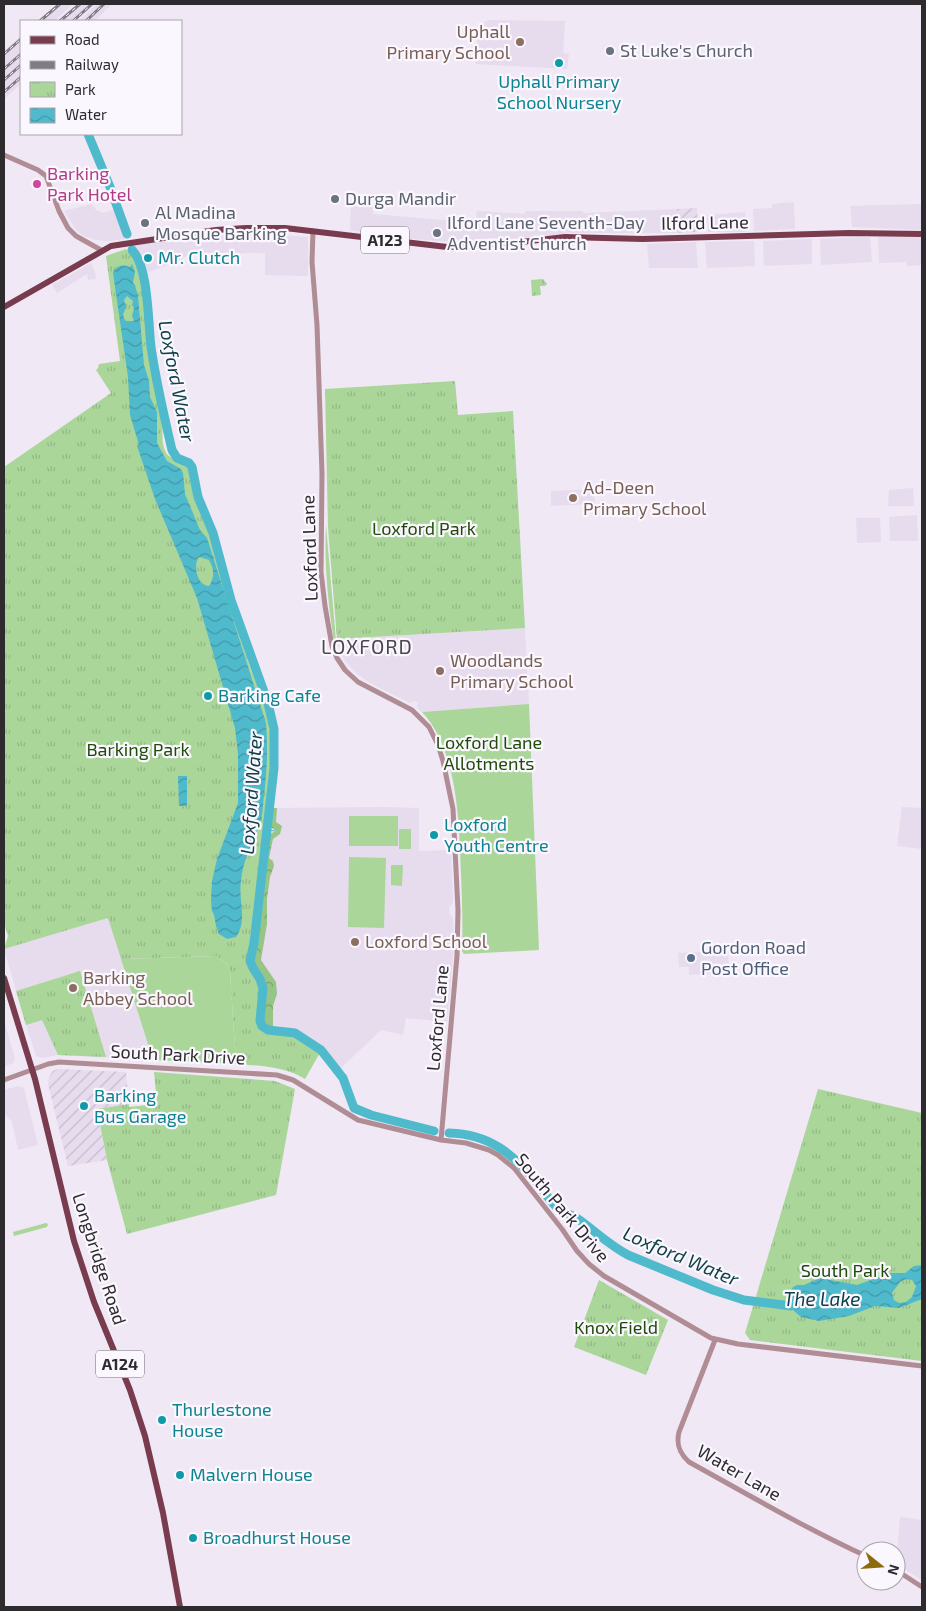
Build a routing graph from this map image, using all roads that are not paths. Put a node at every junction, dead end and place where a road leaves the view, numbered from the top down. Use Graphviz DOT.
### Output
graph roads {
  1 [pos="6,157"];
  2 [pos="313,231"];
  3 [pos="922,234"];
  4 [pos="101,250"];
  5 [pos="4,307"];
  6 [pos="4,978"];
  7 [pos="32,1070"];
  8 [pos="4,1080"];
  9 [pos="441,1140"];
  10 [pos="715,1340"];
  11 [pos="922,1366"];
  12 [pos="856,1551"];
  13 [pos="906,1577"];
  14 [pos="922,1587"];
  15 [pos="180,1607"];
  1 -- 4 [label="street"];
  2 -- 3 [label="main road, Ilford Lane / A123"];
  2 -- 4 [label="main road, Ilford Lane / A123"];
  2 -- 9 [label="street, Loxford Lane"];
  4 -- 5 [label="main road, A123"];
  6 -- 7 [label="main road, Longbridge Road / A124"];
  7 -- 8 [label="street, South Park Drive"];
  7 -- 9 [label="street, South Park Drive"];
  7 -- 15 [label="main road, Longbridge Road / A124"];
  9 -- 10 [label="street, South Park Drive"];
  10 -- 11 [label="street, South Park Drive"];
  10 -- 12 [label="street, Water Lane"];
  13 -- 14 [label="street"];
}
